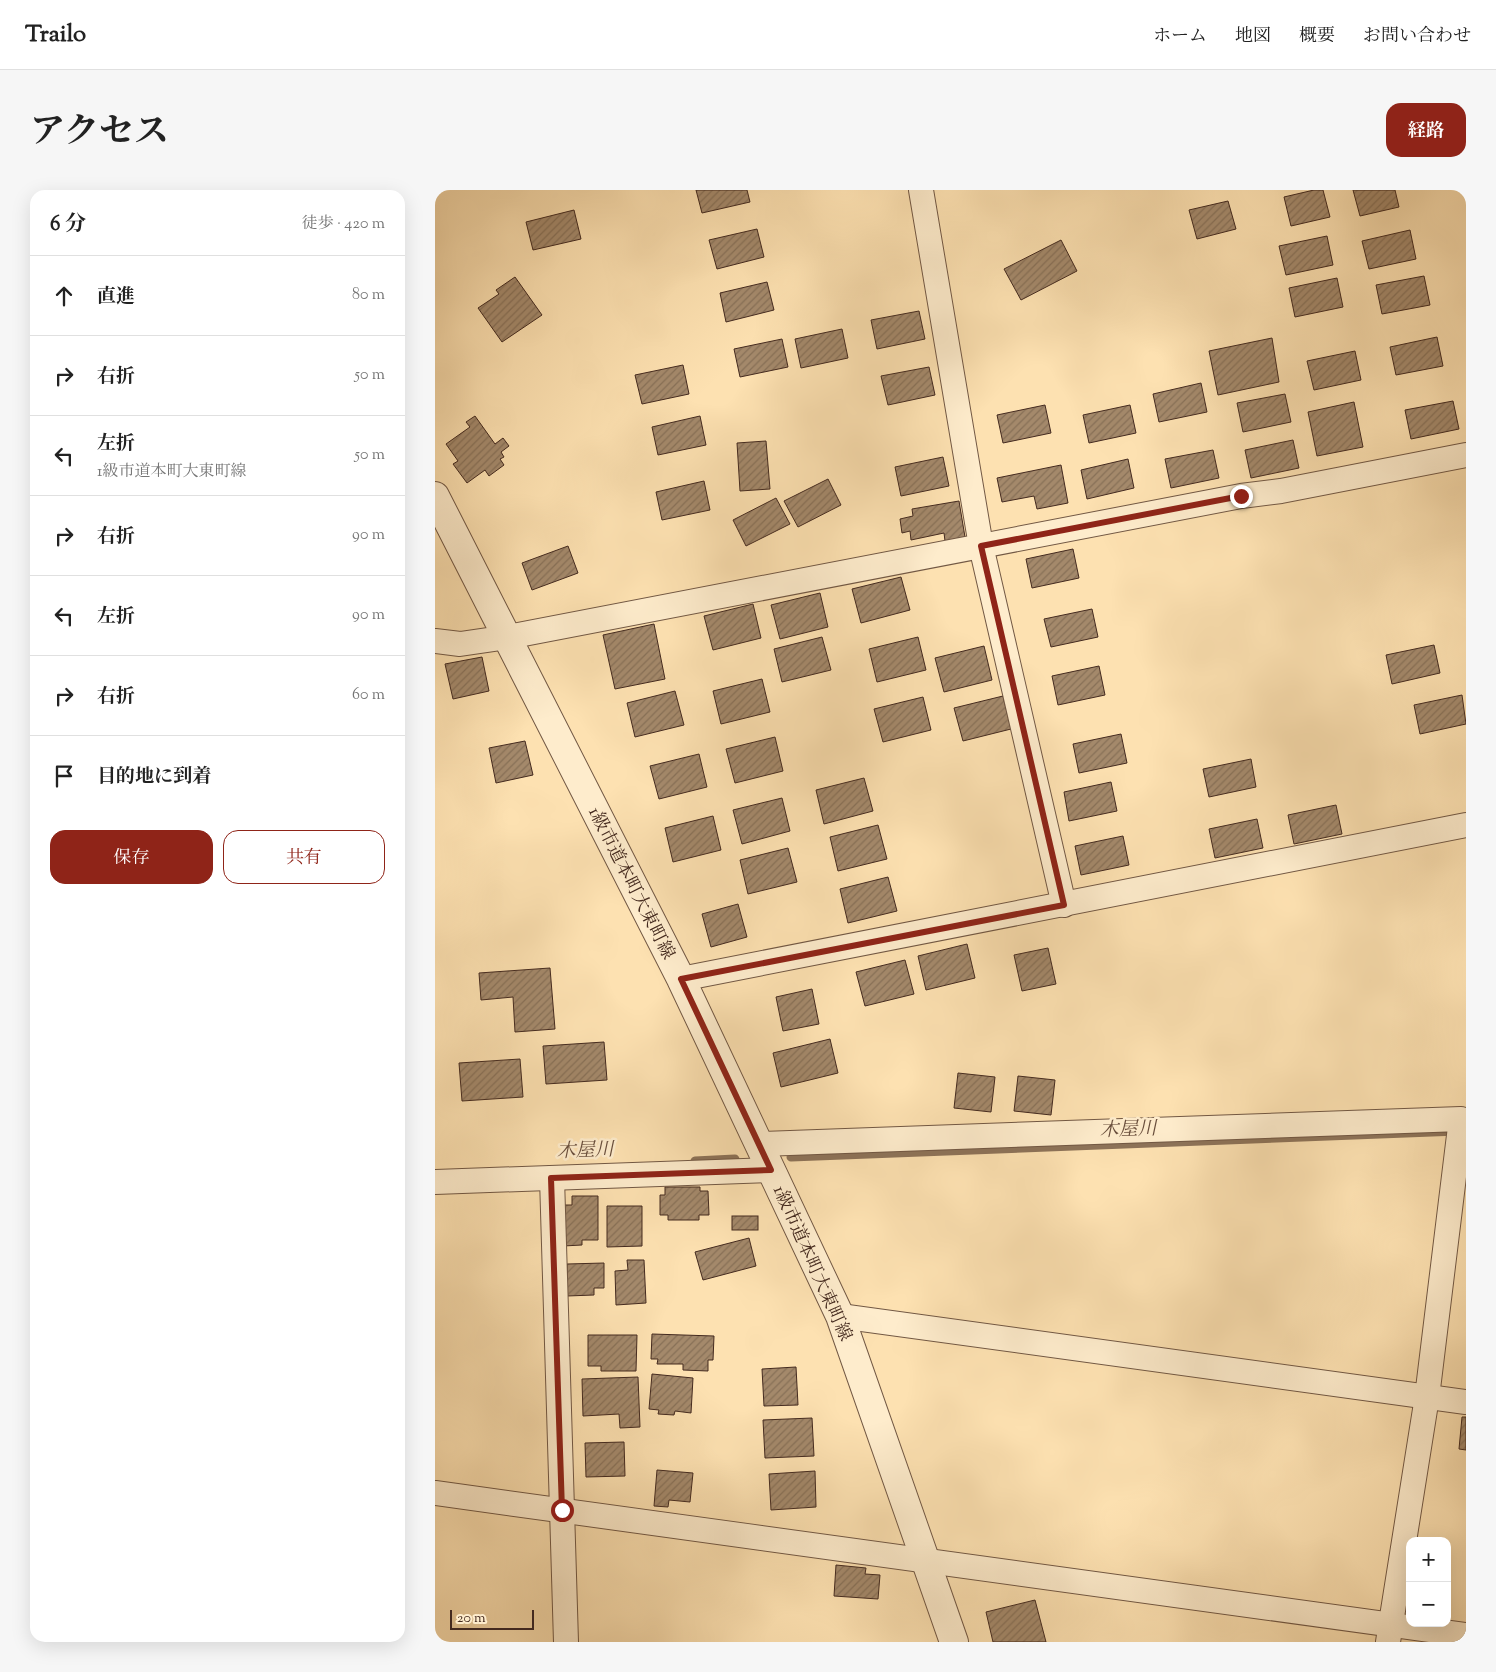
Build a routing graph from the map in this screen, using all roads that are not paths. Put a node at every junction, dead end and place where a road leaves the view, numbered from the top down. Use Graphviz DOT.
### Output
graph roads {
  1 [pos="921,190"];
  2 [pos="1466,455"];
  3 [pos="435,496"];
  4 [pos="981,546"];
  5 [pos="508,637"];
  6 [pos="435,641"];
  7 [pos="1466,825"];
  8 [pos="1064,905"];
  9 [pos="681,979"];
  10 [pos="759,1144"];
  11 [pos="771,1170"];
  12 [pos="551,1178"];
  13 [pos="435,1182"];
  14 [pos="839,1316"];
  15 [pos="1427,1397"];
  16 [pos="1466,1402"];
  17 [pos="435,1493"];
  18 [pos="562,1510"];
  19 [pos="926,1559"];
  20 [pos="1390,1633"];
  21 [pos="1466,1635"];
  22 [pos="566,1642"];
  23 [pos="954,1642"];
  1 -- 4 [label="street"];
  2 -- 4 [label="street"];
  3 -- 5 [label="street, 1級市道本町大東町線"];
  4 -- 5 [label="street"];
  4 -- 8 [label="street"];
  5 -- 6 [label="street"];
  5 -- 9 [label="street, 1級市道本町大東町線"];
  7 -- 8 [label="street"];
  8 -- 9 [label="street"];
  9 -- 10 [label="street, 1級市道本町大東町線"];
  10 -- 11 [label="street, 1級市道本町大東町線"];
  10 -- 15 [label="street"];
  11 -- 12 [label="street"];
  11 -- 14 [label="street, 1級市道本町大東町線"];
  12 -- 13 [label="street"];
  12 -- 18 [label="street"];
  14 -- 15 [label="street"];
  14 -- 19 [label="street, 1級市道本町大東町線"];
  15 -- 16 [label="street"];
  15 -- 20 [label="street"];
  17 -- 18 [label="street"];
  18 -- 19 [label="street"];
  18 -- 22 [label="street"];
  19 -- 20 [label="street"];
  19 -- 23 [label="street, 1級市道本町大東町線"];
  20 -- 21 [label="street"];
}
